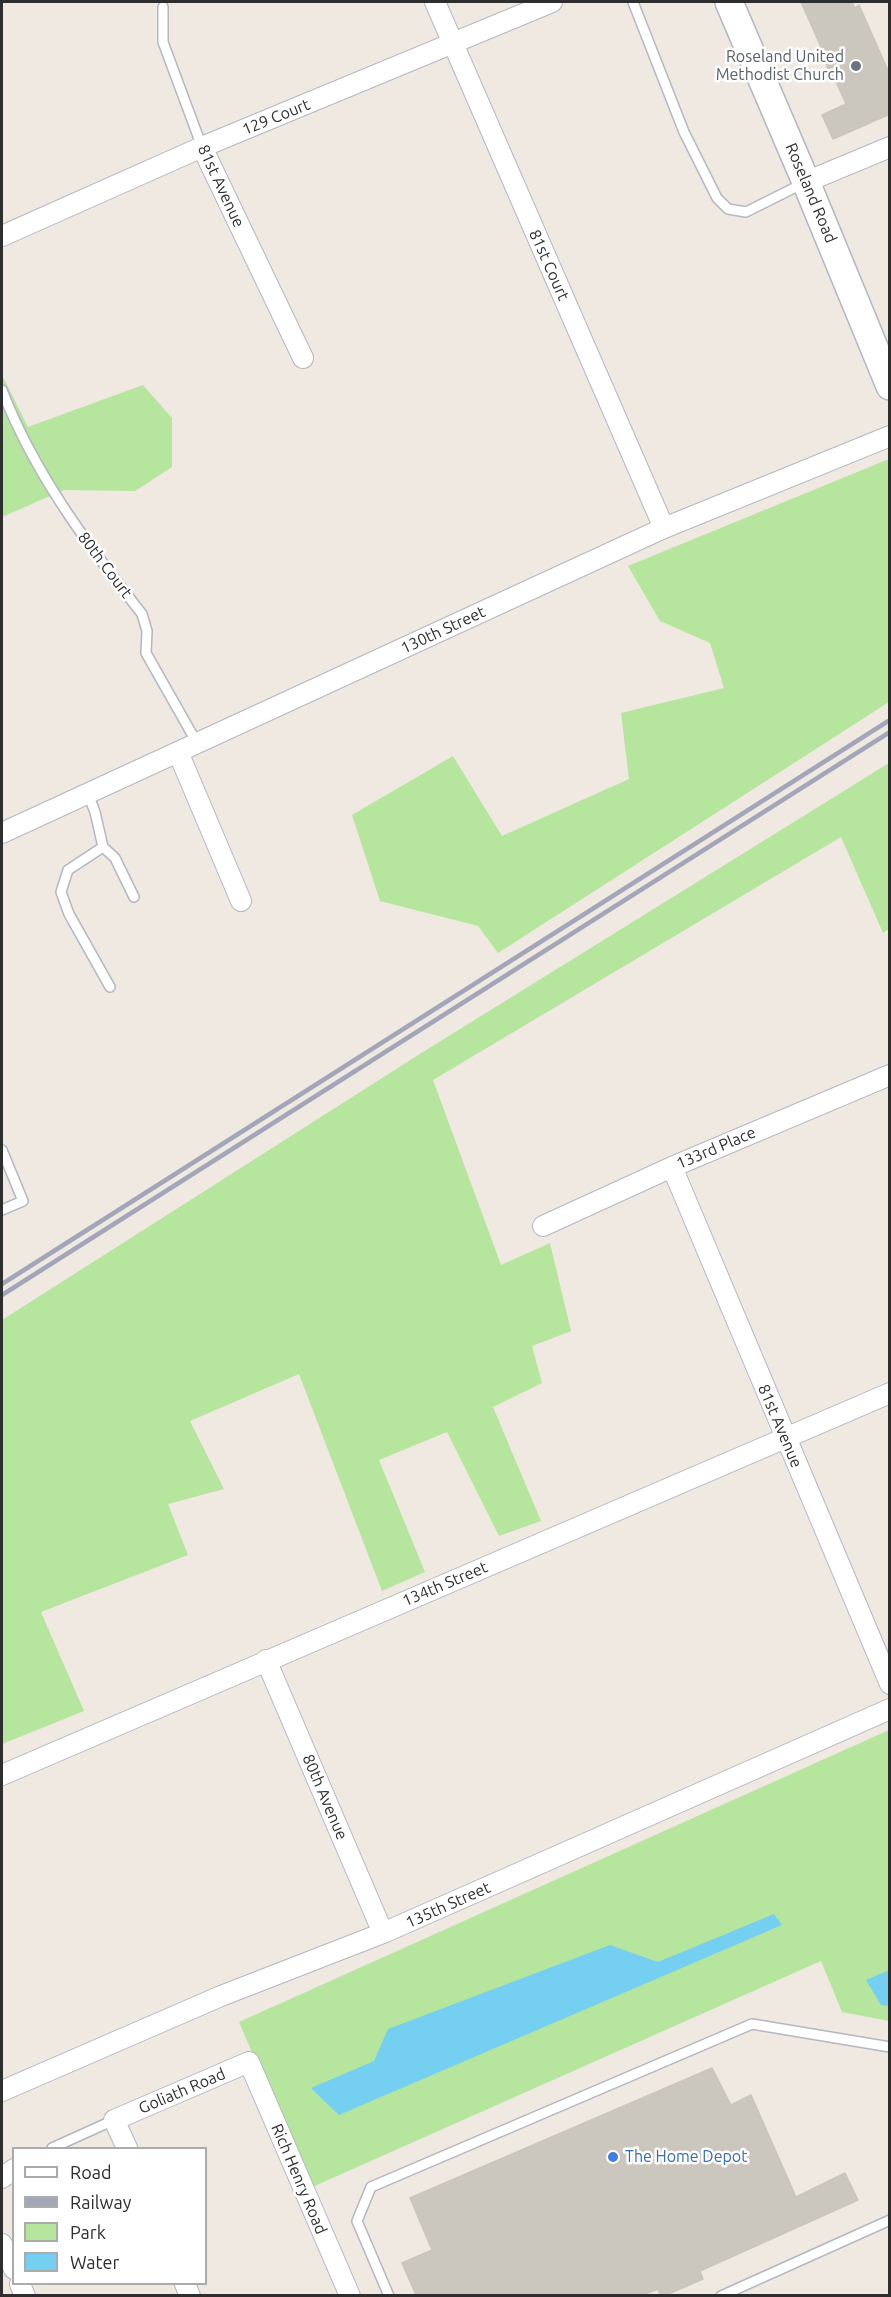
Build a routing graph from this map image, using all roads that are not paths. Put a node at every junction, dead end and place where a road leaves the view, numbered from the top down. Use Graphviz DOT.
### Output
graph roads {
  1 [pos="435,2"];
  2 [pos="552,2"];
  3 [pos="633,2"];
  4 [pos="729,2"];
  5 [pos="163,7"];
  6 [pos="453,44"];
  7 [pos="202,147"];
  8 [pos="890,147"];
  9 [pos="806,182"];
  10 [pos="2,236"];
  11 [pos="303,358"];
  12 [pos="890,386"];
  13 [pos="2,390"];
  14 [pos="890,436"];
  15 [pos="664,528"];
  16 [pos="197,744"];
  17 [pos="178,752"];
  18 [pos="88,794"];
  19 [pos="2,833"];
  20 [pos="104,847"];
  21 [pos="134,897"];
  22 [pos="241,902"];
  23 [pos="110,987"];
  24 [pos="890,1075"];
  25 [pos="2,1150"];
  26 [pos="672,1167"];
  27 [pos="2,1210"];
  28 [pos="543,1226"];
  29 [pos="890,1393"];
  30 [pos="785,1438"];
  31 [pos="266,1660"];
  32 [pos="890,1684"];
  33 [pos="890,1709"];
  34 [pos="2,1775"];
  35 [pos="383,1933"];
  36 [pos="890,2047"];
  37 [pos="249,2062"];
  38 [pos="2,2091"];
  39 [pos="114,2120"];
  40 [pos="54,2147"];
  41 [pos="126,2147"];
  42 [pos="890,2220"];
  43 [pos="2,2244"];
  44 [pos="12,2266"];
  45 [pos="350,2295"];
  46 [pos="389,2295"];
  47 [pos="722,2295"];
  1 -- 6 [label="street, 81st Court"];
  2 -- 6 [label="street, 129 Court"];
  3 -- 9 [label="lane"];
  4 -- 9 [label="main road, Roseland Road"];
  5 -- 7 [label="lane, 81st Avenue"];
  6 -- 7 [label="street, 129 Court"];
  6 -- 15 [label="street, 81st Court"];
  7 -- 10 [label="street, 129 Court"];
  7 -- 11 [label="street, 81st Avenue"];
  8 -- 9 [label="street"];
  9 -- 12 [label="main road, Roseland Road"];
  13 -- 16 [label="lane, 80th Court"];
  14 -- 15 [label="street, 130th Street"];
  15 -- 16 [label="street, 130th Street"];
  16 -- 17 [label="street, 130th Street"];
  17 -- 18 [label="street, 130th Street"];
  17 -- 22 [label="street"];
  18 -- 19 [label="street, 130th Street"];
  18 -- 20 [label="lane"];
  20 -- 21 [label="lane"];
  20 -- 23 [label="lane"];
  24 -- 26 [label="street, 133rd Place"];
  25 -- 27 [label="lane"];
  26 -- 28 [label="street, 133rd Place"];
  26 -- 30 [label="street, 81st Avenue"];
  29 -- 30 [label="street, 134th Street"];
  30 -- 31 [label="street, 134th Street"];
  30 -- 32 [label="street, 81st Avenue"];
  31 -- 34 [label="street, 134th Street"];
  31 -- 35 [label="street, 80th Avenue"];
  33 -- 35 [label="street, 135th Street"];
  35 -- 38 [label="street, 135th Street"];
  36 -- 46 [label="lane"];
  37 -- 39 [label="street, Goliath Road"];
  37 -- 45 [label="street, Rich Henry Road"];
  39 -- 40 [label="lane"];
  39 -- 41 [label="street"];
  42 -- 47 [label="lane"];
  43 -- 44 [label="street"];
}
